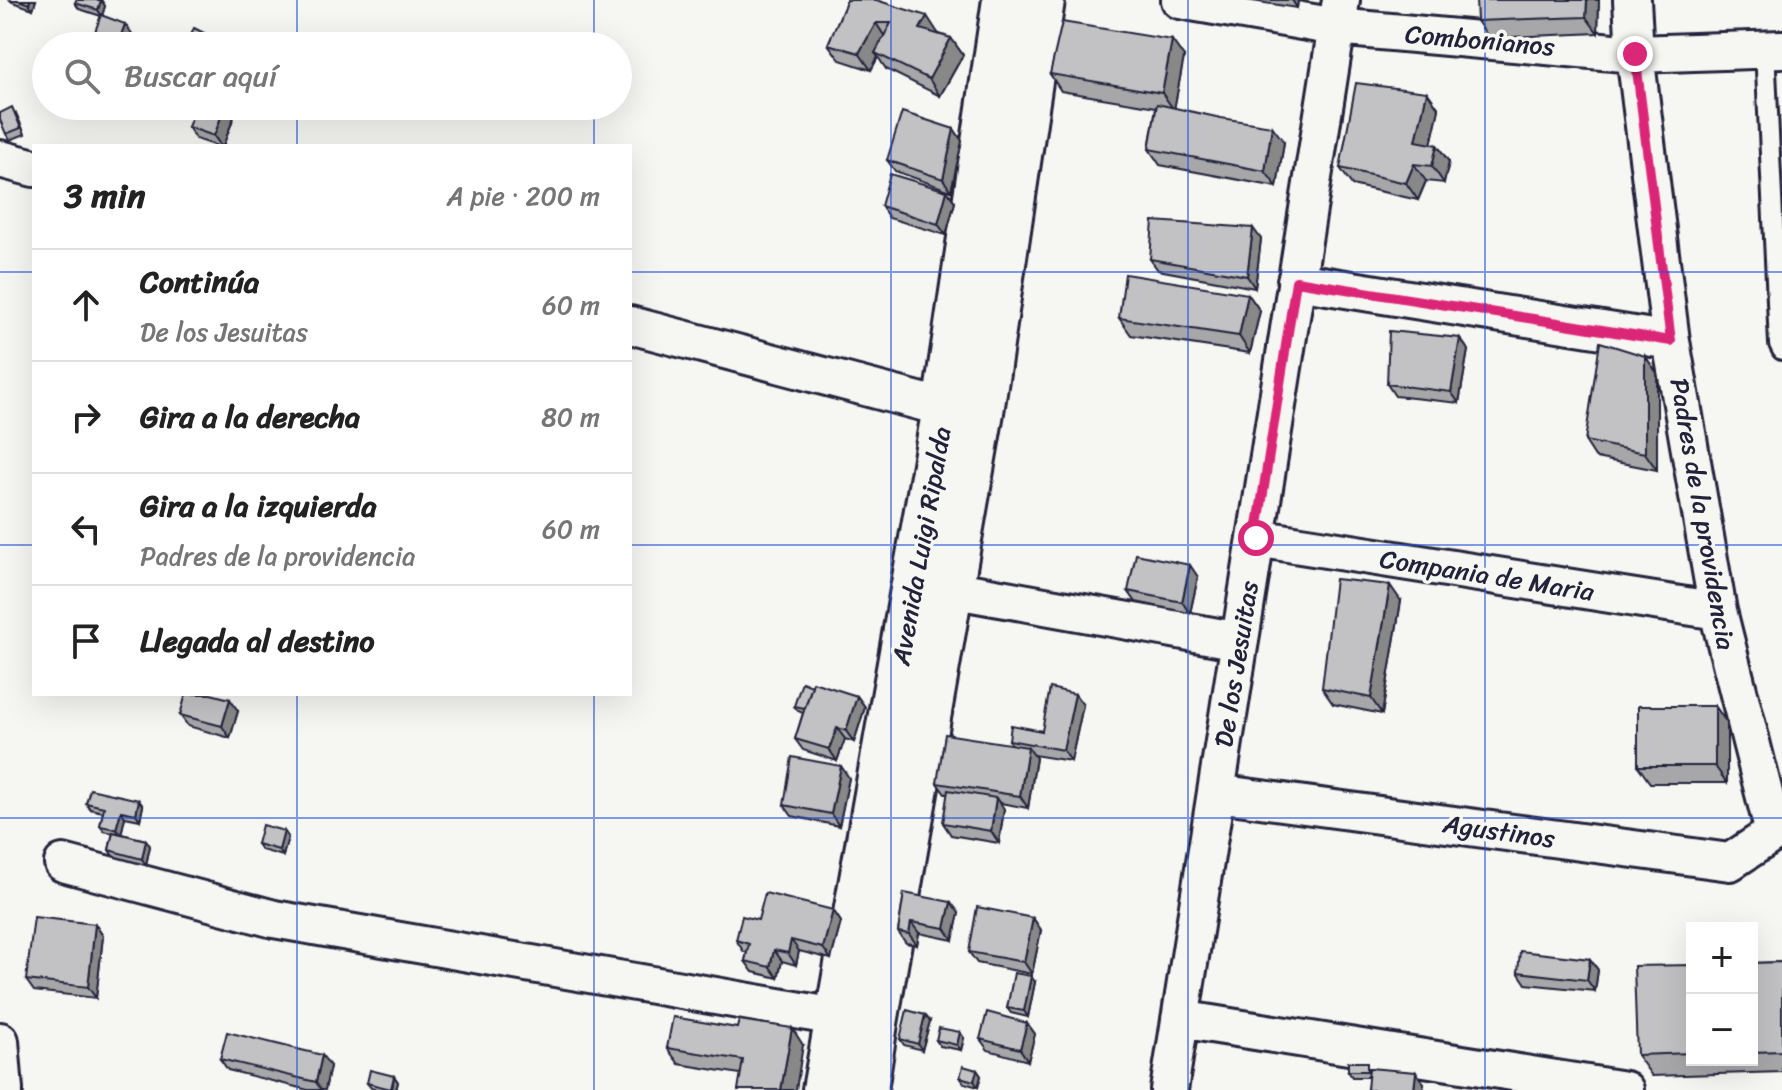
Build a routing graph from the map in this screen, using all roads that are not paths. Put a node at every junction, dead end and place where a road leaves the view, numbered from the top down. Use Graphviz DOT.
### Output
graph roads {
  1 [pos="1005,0"];
  2 [pos="1042,0"];
  3 [pos="1180,0"];
  4 [pos="1632,0"];
  5 [pos="1339,14"];
  6 [pos="1773,49"];
  7 [pos="1635,54"];
  8 [pos="0,159"];
  9 [pos="32,167"];
  10 [pos="1296,281"];
  11 [pos="632,326"];
  12 [pos="1671,341"];
  13 [pos="1782,350"];
  14 [pos="945,408"];
  15 [pos="1256,538"];
  16 [pos="932,586"];
  17 [pos="1718,611"];
  18 [pos="1240,641"];
  19 [pos="1216,793"];
  20 [pos="1774,833"];
  21 [pos="63,863"];
  22 [pos="1180,1019"];
  23 [pos="857,1021"];
  24 [pos="0,1041"];
  25 [pos="4,1090"];
  26 [pos="825,1090"];
  27 [pos="865,1090"];
  28 [pos="1169,1090"];
  29 [pos="1625,1090"];
  1 -- 14 [label="street, Avenida Luigi Ripalda"];
  2 -- 16 [label="street, Avenida Luigi Ripalda"];
  3 -- 5 [label="street, Combonianos"];
  4 -- 7 [label="street, Padres de la providencia"];
  5 -- 7 [label="street, Combonianos"];
  5 -- 10 [label="street, De los Jesuitas"];
  6 -- 7 [label="street, Combonianos"];
  6 -- 13 [label="lane"];
  7 -- 12 [label="street, Padres de la providencia"];
  8 -- 9 [label="street"];
  10 -- 12 [label="street"];
  10 -- 15 [label="street, De los Jesuitas"];
  11 -- 14 [label="street"];
  12 -- 17 [label="street, Padres de la providencia"];
  14 -- 16 [label="street, Avenida Luigi Ripalda"];
  15 -- 17 [label="street, Compania de Maria"];
  15 -- 18 [label="street, De los Jesuitas"];
  16 -- 18 [label="street"];
  16 -- 23 [label="street, Avenida Luigi Ripalda"];
  17 -- 20 [label="street, Padres de la providencia"];
  18 -- 19 [label="street, De los Jesuitas"];
  19 -- 20 [label="street, Agustinos"];
  19 -- 22 [label="street, De los Jesuitas"];
  21 -- 23 [label="street"];
  22 -- 28 [label="street, De los Jesuitas"];
  22 -- 29 [label="street"];
  23 -- 26 [label="street, Avenida Luigi Ripalda"];
  23 -- 27 [label="street, Avenida Luigi Ripalda"];
  24 -- 25 [label="street"];
}
